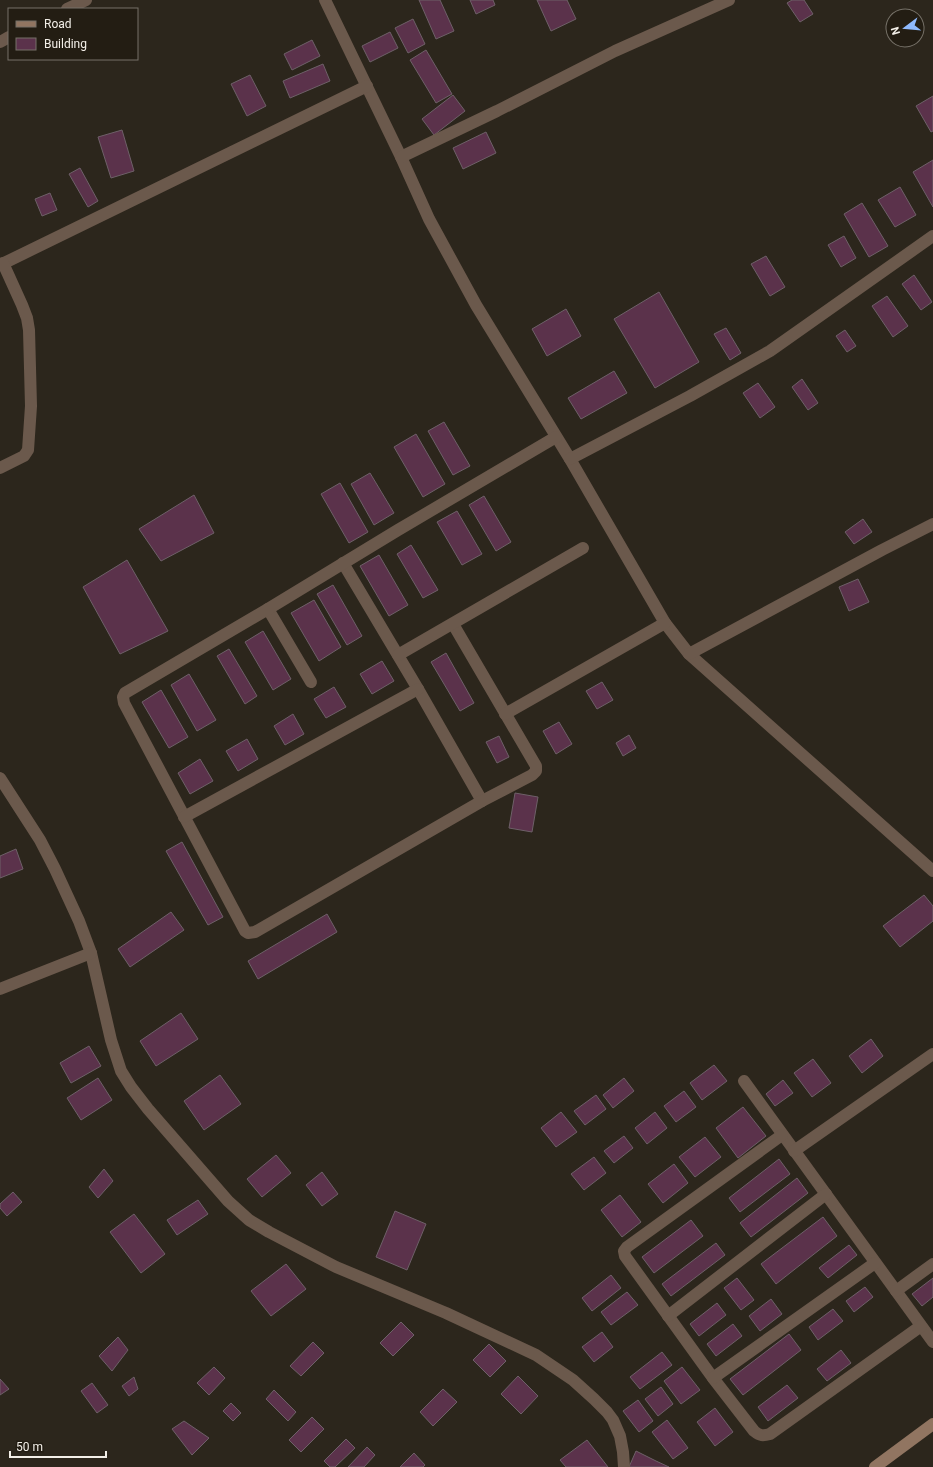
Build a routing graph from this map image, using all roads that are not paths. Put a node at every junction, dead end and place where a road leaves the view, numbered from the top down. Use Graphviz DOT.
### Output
graph roads {
  1 [pos="86,0"];
  2 [pos="325,0"];
  3 [pos="729,0"];
  4 [pos="69,8"];
  5 [pos="367,86"];
  6 [pos="401,157"];
  7 [pos="933,236"];
  8 [pos="2,264"];
  9 [pos="556,437"];
  10 [pos="570,459"];
  11 [pos="0,468"];
  12 [pos="933,524"];
  13 [pos="583,548"];
  14 [pos="343,563"];
  15 [pos="268,609"];
  16 [pos="665,623"];
  17 [pos="453,624"];
  18 [pos="689,654"];
  19 [pos="398,655"];
  20 [pos="310,682"];
  21 [pos="418,689"];
  22 [pos="505,714"];
  23 [pos="0,778"];
  24 [pos="482,801"];
  25 [pos="184,817"];
  26 [pos="933,871"];
  27 [pos="92,953"];
  28 [pos="0,989"];
  29 [pos="933,1054"];
  30 [pos="744,1081"];
  31 [pos="782,1135"];
  32 [pos="794,1151"];
  33 [pos="826,1194"];
  34 [pos="875,1262"];
  35 [pos="933,1264"];
  36 [pos="896,1291"];
  37 [pos="668,1316"];
  38 [pos="921,1326"];
  39 [pos="933,1342"];
  40 [pos="713,1378"];
  41 [pos="933,1424"];
  42 [pos="624,1467"];
  43 [pos="875,1467"];
  1 -- 4 [label="street"];
  2 -- 5 [label="street"];
  3 -- 6 [label="street"];
  5 -- 6 [label="street"];
  5 -- 8 [label="street"];
  6 -- 9 [label="street"];
  7 -- 10 [label="street"];
  8 -- 11 [label="street"];
  9 -- 10 [label="street"];
  9 -- 14 [label="street"];
  10 -- 16 [label="street"];
  12 -- 18 [label="street"];
  13 -- 17 [label="street"];
  14 -- 15 [label="street"];
  14 -- 19 [label="street"];
  15 -- 20 [label="street"];
  15 -- 25 [label="street"];
  16 -- 18 [label="street"];
  16 -- 22 [label="street"];
  17 -- 19 [label="street"];
  17 -- 22 [label="street"];
  18 -- 26 [label="street"];
  19 -- 21 [label="street"];
  21 -- 24 [label="street"];
  21 -- 25 [label="street"];
  22 -- 24 [label="street"];
  23 -- 27 [label="street"];
  24 -- 25 [label="street"];
  27 -- 28 [label="street"];
  27 -- 42 [label="street"];
  29 -- 32 [label="street"];
  30 -- 31 [label="street"];
  31 -- 32 [label="street"];
  31 -- 37 [label="street"];
  32 -- 33 [label="street"];
  33 -- 34 [label="street"];
  33 -- 37 [label="street"];
  34 -- 36 [label="street"];
  34 -- 40 [label="street"];
  35 -- 36 [label="street"];
  36 -- 38 [label="street"];
  37 -- 40 [label="street"];
  38 -- 39 [label="street"];
  38 -- 40 [label="street"];
  41 -- 43 [label="street"];
}
